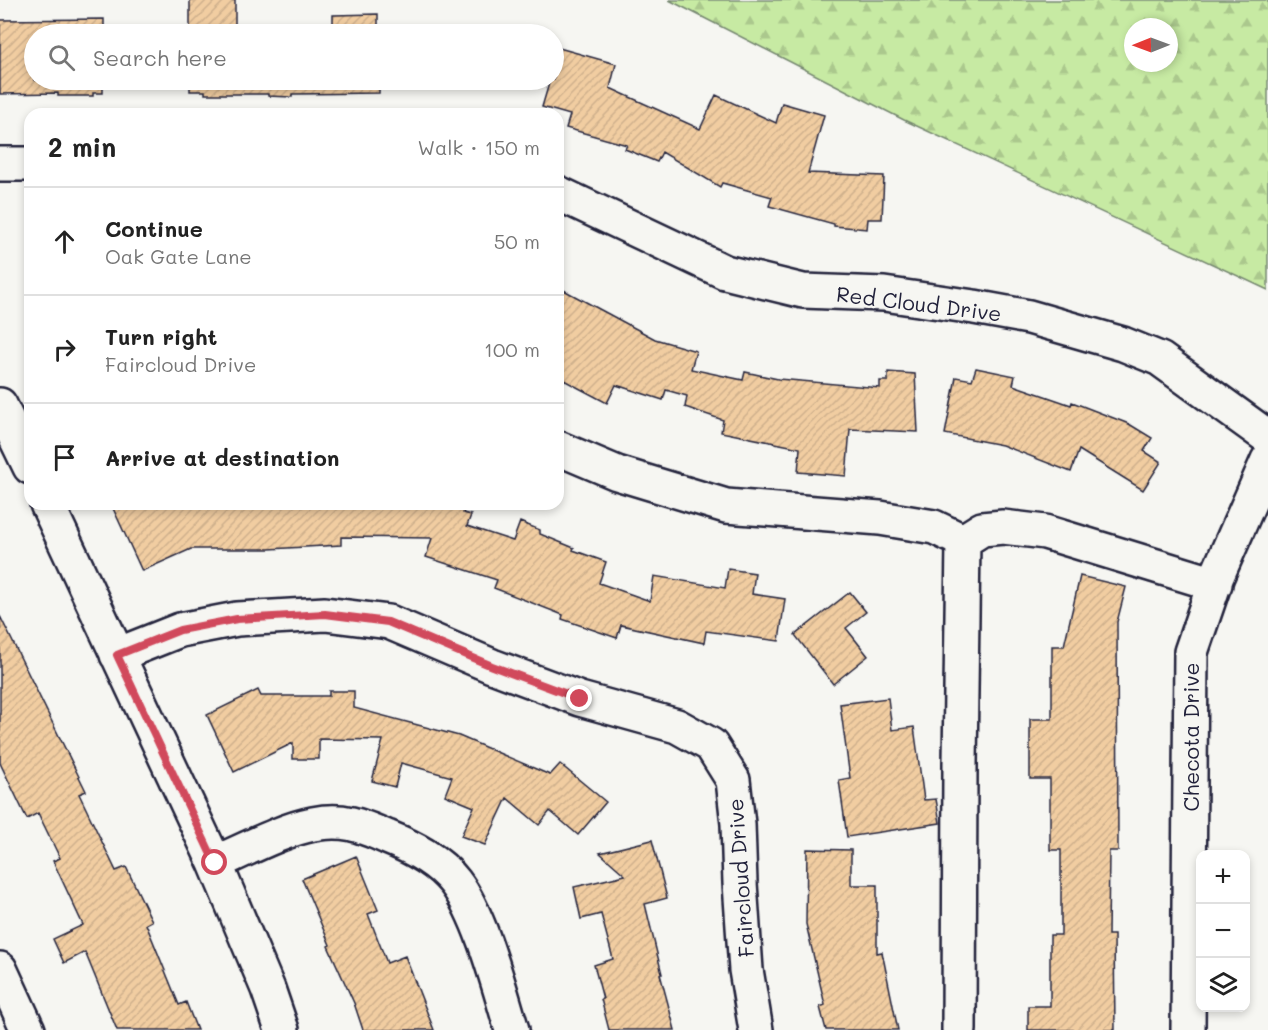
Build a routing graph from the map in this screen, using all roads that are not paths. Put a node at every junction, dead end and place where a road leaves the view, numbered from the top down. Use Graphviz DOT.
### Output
graph roads {
  1 [pos="0,164"];
  2 [pos="24,164"];
  3 [pos="564,196"];
  4 [pos="0,405"];
  5 [pos="1268,437"];
  6 [pos="24,451"];
  7 [pos="564,451"];
  8 [pos="1268,460"];
  9 [pos="50,510"];
  10 [pos="963,541"];
  11 [pos="1215,584"];
  12 [pos="117,655"];
  13 [pos="215,863"];
  14 [pos="0,969"];
  15 [pos="28,1030"];
  16 [pos="282,1030"];
  17 [pos="512,1030"];
  18 [pos="756,1030"];
  19 [pos="959,1030"];
  20 [pos="1188,1030"];
  1 -- 2 [label="street"];
  3 -- 5 [label="street, Red Cloud Drive"];
  4 -- 6 [label="street"];
  7 -- 10 [label="street"];
  8 -- 11 [label="street, Checota Drive"];
  9 -- 12 [label="street"];
  10 -- 11 [label="street"];
  10 -- 19 [label="street"];
  11 -- 20 [label="street, Checota Drive"];
  12 -- 13 [label="street"];
  12 -- 18 [label="street, Faircloud Drive"];
  13 -- 16 [label="street"];
  13 -- 17 [label="street"];
  14 -- 15 [label="street"];
}
